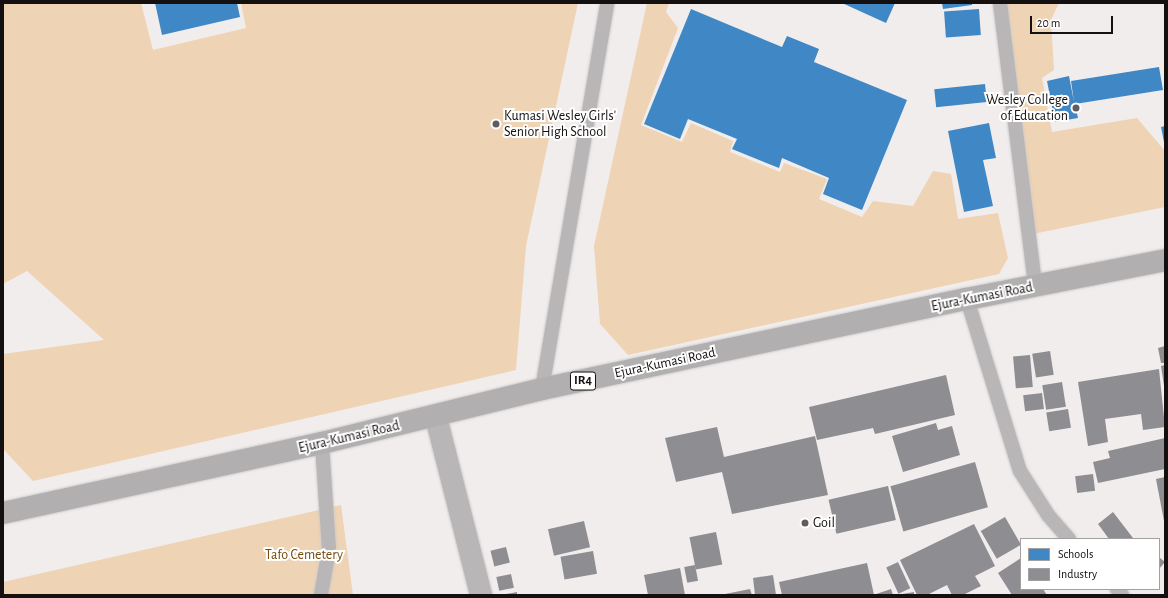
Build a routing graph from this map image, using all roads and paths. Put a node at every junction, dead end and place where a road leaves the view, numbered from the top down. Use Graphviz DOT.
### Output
graph roads {
  1 [pos="608,3"];
  2 [pos="1000,3"];
  3 [pos="1165,260"];
  4 [pos="1035,286"];
  5 [pos="967,299"];
  6 [pos="542,389"];
  7 [pos="436,417"];
  8 [pos="322,443"];
  9 [pos="3,513"];
  10 [pos="1068,538"];
  11 [pos="321,595"];
  12 [pos="481,595"];
  1 -- 6 [label="lane"];
  2 -- 4 [label="lane"];
  3 -- 4 [label="main road, Ejura-Kumasi Road / IR4"];
  4 -- 5 [label="main road, Ejura-Kumasi Road / IR4"];
  5 -- 6 [label="main road, Ejura-Kumasi Road / IR4"];
  5 -- 10 [label="lane"];
  6 -- 7 [label="main road, Ejura-Kumasi Road / IR4"];
  7 -- 8 [label="main road, Ejura-Kumasi Road / IR4"];
  7 -- 12 [label="street"];
  8 -- 9 [label="main road, Ejura-Kumasi Road / IR4"];
  8 -- 11 [label="lane"];
}
